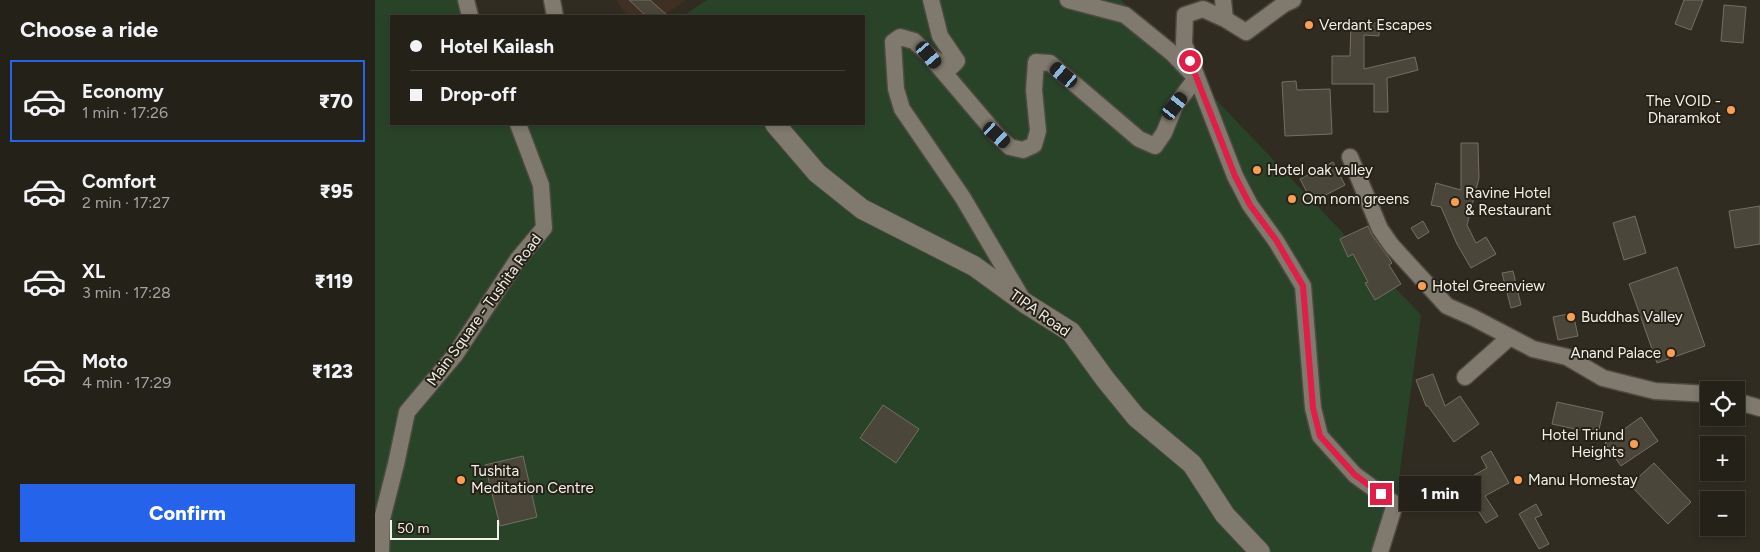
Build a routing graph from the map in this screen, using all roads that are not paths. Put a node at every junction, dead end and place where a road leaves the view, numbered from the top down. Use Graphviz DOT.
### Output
graph roads {
  1 [pos="466,0"];
  2 [pos="551,0"];
  3 [pos="557,0"];
  4 [pos="931,0"];
  5 [pos="1068,0"];
  6 [pos="1223,0"];
  7 [pos="1293,0"];
  8 [pos="470,15"];
  9 [pos="557,15"];
  10 [pos="557,15"];
  11 [pos="1225,19"];
  12 [pos="929,55"];
  13 [pos="1196,78"];
  14 [pos="518,125"];
  15 [pos="776,125"];
  16 [pos="1350,157"];
  17 [pos="1025,303"];
  18 [pos="1510,337"];
  19 [pos="1465,377"];
  20 [pos="1700,394"];
  21 [pos="1745,404"];
  22 [pos="1760,408"];
  23 [pos="381,552"];
  24 [pos="1260,552"];
  25 [pos="1380,552"];
  1 -- 8 [label="street"];
  2 -- 9 [label="street"];
  3 -- 10 [label="street"];
  4 -- 12 [label="street"];
  5 -- 13 [label="street"];
  6 -- 11 [label="street"];
  7 -- 11 [label="street"];
  11 -- 13 [label="street"];
  12 -- 13 [label="street"];
  12 -- 17 [label="street"];
  13 -- 25 [label="street"];
  14 -- 23 [label="street, Main Square - Tushita Road"];
  15 -- 17 [label="street, TIPA Road"];
  16 -- 18 [label="street"];
  17 -- 24 [label="street, TIPA Road"];
  18 -- 19 [label="street"];
  18 -- 20 [label="street"];
  21 -- 22 [label="street"];
}
